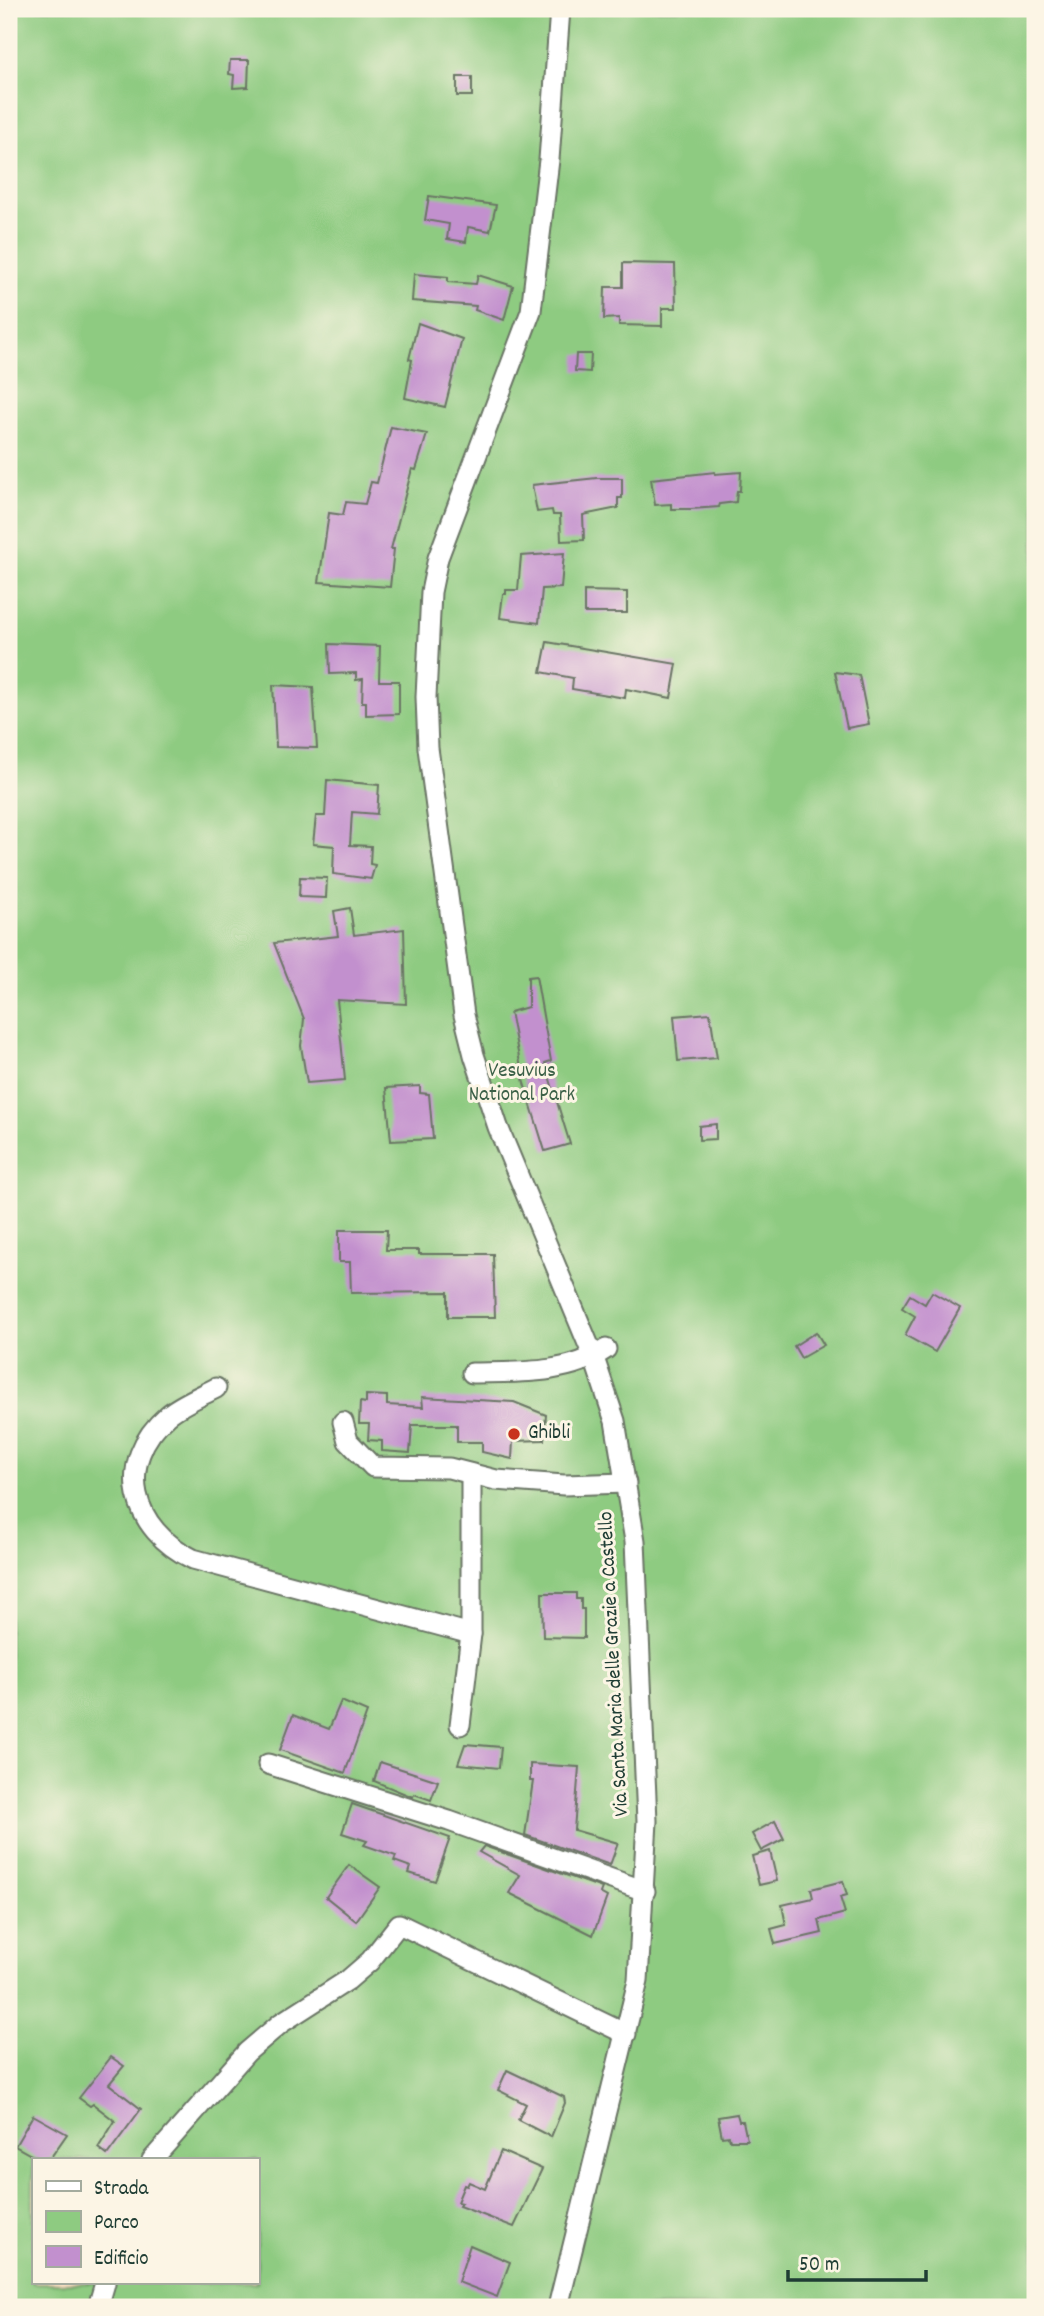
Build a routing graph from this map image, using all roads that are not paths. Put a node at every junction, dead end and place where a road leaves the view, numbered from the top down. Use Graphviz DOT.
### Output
graph roads {
  1 [pos="560,9"];
  2 [pos="600,1353"];
  3 [pos="472,1373"];
  4 [pos="216,1388"];
  5 [pos="343,1422"];
  6 [pos="471,1474"];
  7 [pos="626,1483"];
  8 [pos="471,1634"];
  9 [pos="460,1725"];
  10 [pos="268,1764"];
  11 [pos="645,1891"];
  12 [pos="626,2034"];
  13 [pos="154,2158"];
  14 [pos="105,2284"];
  15 [pos="98,2307"];
  16 [pos="558,2307"];
  1 -- 2 [label="street, Via Santa Maria delle Grazie a Castello"];
  2 -- 3 [label="street"];
  2 -- 7 [label="street, Via Santa Maria delle Grazie a Castello"];
  4 -- 8 [label="street"];
  5 -- 6 [label="street"];
  6 -- 7 [label="street"];
  6 -- 8 [label="street"];
  7 -- 11 [label="street, Via Santa Maria delle Grazie a Castello"];
  8 -- 9 [label="street"];
  10 -- 11 [label="street"];
  11 -- 12 [label="street, Via Santa Maria delle Grazie a Castello"];
  12 -- 13 [label="street"];
  12 -- 16 [label="street, Via Santa Maria delle Grazie a Castello"];
  14 -- 15 [label="street"];
}
